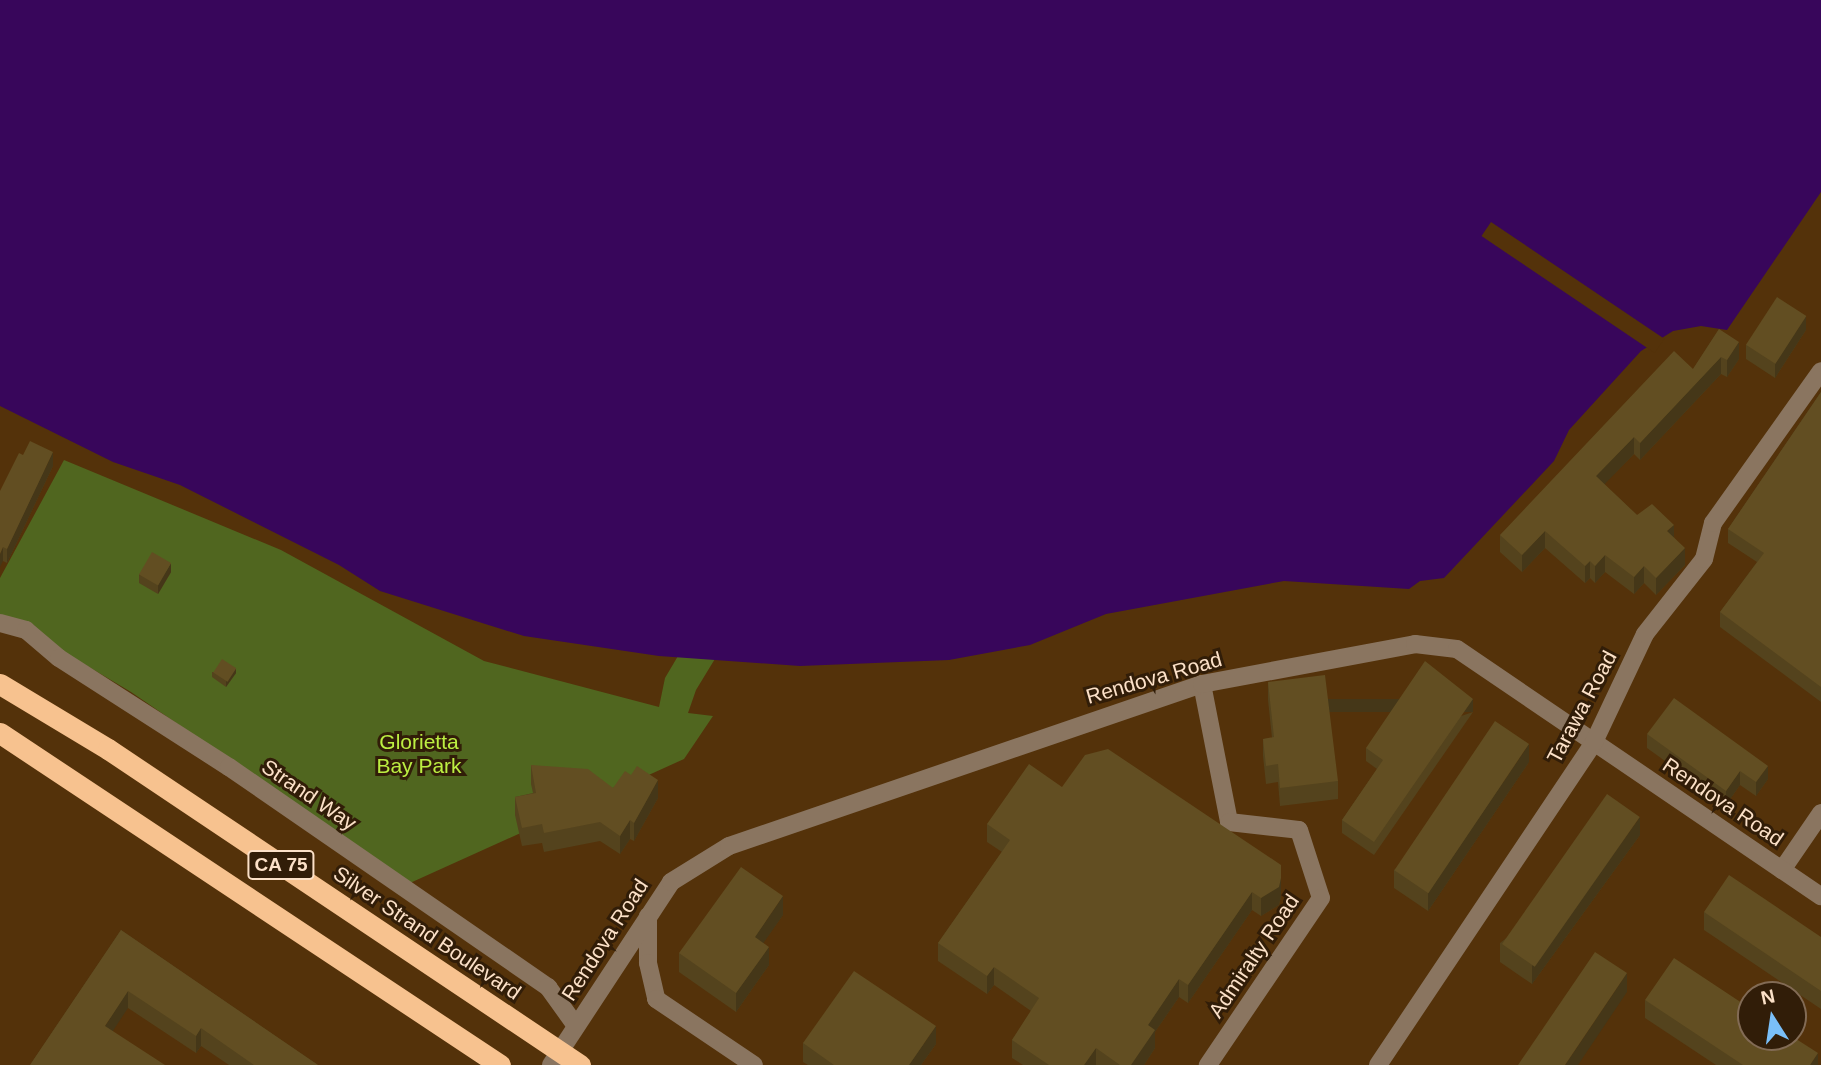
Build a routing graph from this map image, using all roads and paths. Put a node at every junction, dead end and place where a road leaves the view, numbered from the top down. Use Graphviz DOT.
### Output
graph roads {
  1 [pos="1821,371"];
  2 [pos="0,623"];
  3 [pos="0,684"];
  4 [pos="1202,684"];
  5 [pos="0,733"];
  6 [pos="1594,742"];
  7 [pos="1821,813"];
  8 [pos="1783,870"];
  9 [pos="1821,896"];
  10 [pos="648,916"];
  11 [pos="576,1026"];
  12 [pos="555,1058"];
  13 [pos="500,1065"];
  14 [pos="580,1065"];
  15 [pos="754,1065"];
  16 [pos="1208,1065"];
  17 [pos="1378,1065"];
  1 -- 6 [label="street, Tarawa Road"];
  2 -- 11 [label="street, Strand Way"];
  3 -- 12 [label="highway, Silver Strand Boulevard / CA 75"];
  4 -- 6 [label="street, Rendova Road"];
  4 -- 10 [label="street, Rendova Road"];
  4 -- 16 [label="street, Admiralty Road"];
  5 -- 13 [label="highway, CA 75"];
  6 -- 8 [label="street, Rendova Road"];
  6 -- 17 [label="street, Tarawa Road"];
  7 -- 8 [label="street"];
  8 -- 9 [label="street, Rendova Road"];
  10 -- 11 [label="street, Rendova Road"];
  10 -- 15 [label="street"];
  11 -- 12 [label="street, Rendova Road"];
  12 -- 14 [label="highway, Silver Strand Boulevard / CA 75"];
}
